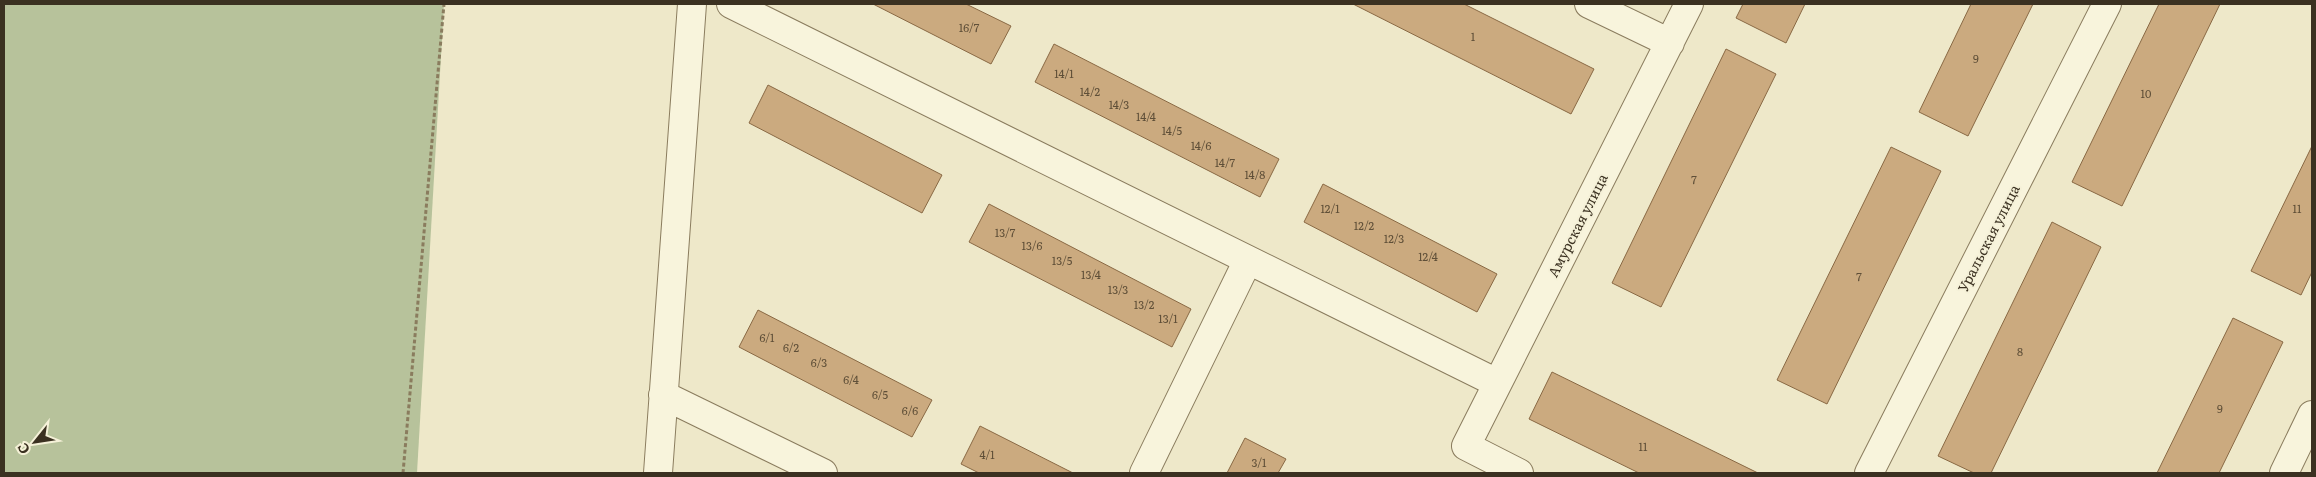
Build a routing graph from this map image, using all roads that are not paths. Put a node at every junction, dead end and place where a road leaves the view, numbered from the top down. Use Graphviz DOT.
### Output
graph roads {
  1 [pos="692,4"];
  2 [pos="731,4"];
  3 [pos="1589,4"];
  4 [pos="1689,4"];
  5 [pos="2108,4"];
  6 [pos="1670,43"];
  7 [pos="1248,260"];
  8 [pos="1497,383"];
  9 [pos="663,396"];
  10 [pos="2312,415"];
  11 [pos="658,473"];
  12 [pos="823,473"];
  13 [pos="1144,473"];
  14 [pos="1519,473"];
  15 [pos="1870,473"];
  16 [pos="2284,473"];
  1 -- 9 [label="street"];
  2 -- 7 [label="street"];
  3 -- 6 [label="street"];
  4 -- 6 [label="street, Амурская улица"];
  5 -- 15 [label="street, Уральская улица"];
  6 -- 8 [label="street, Амурская улица"];
  7 -- 8 [label="street"];
  7 -- 13 [label="street"];
  8 -- 14 [label="street, Амурская улица"];
  9 -- 11 [label="street"];
  9 -- 12 [label="street"];
  10 -- 16 [label="street"];
}
